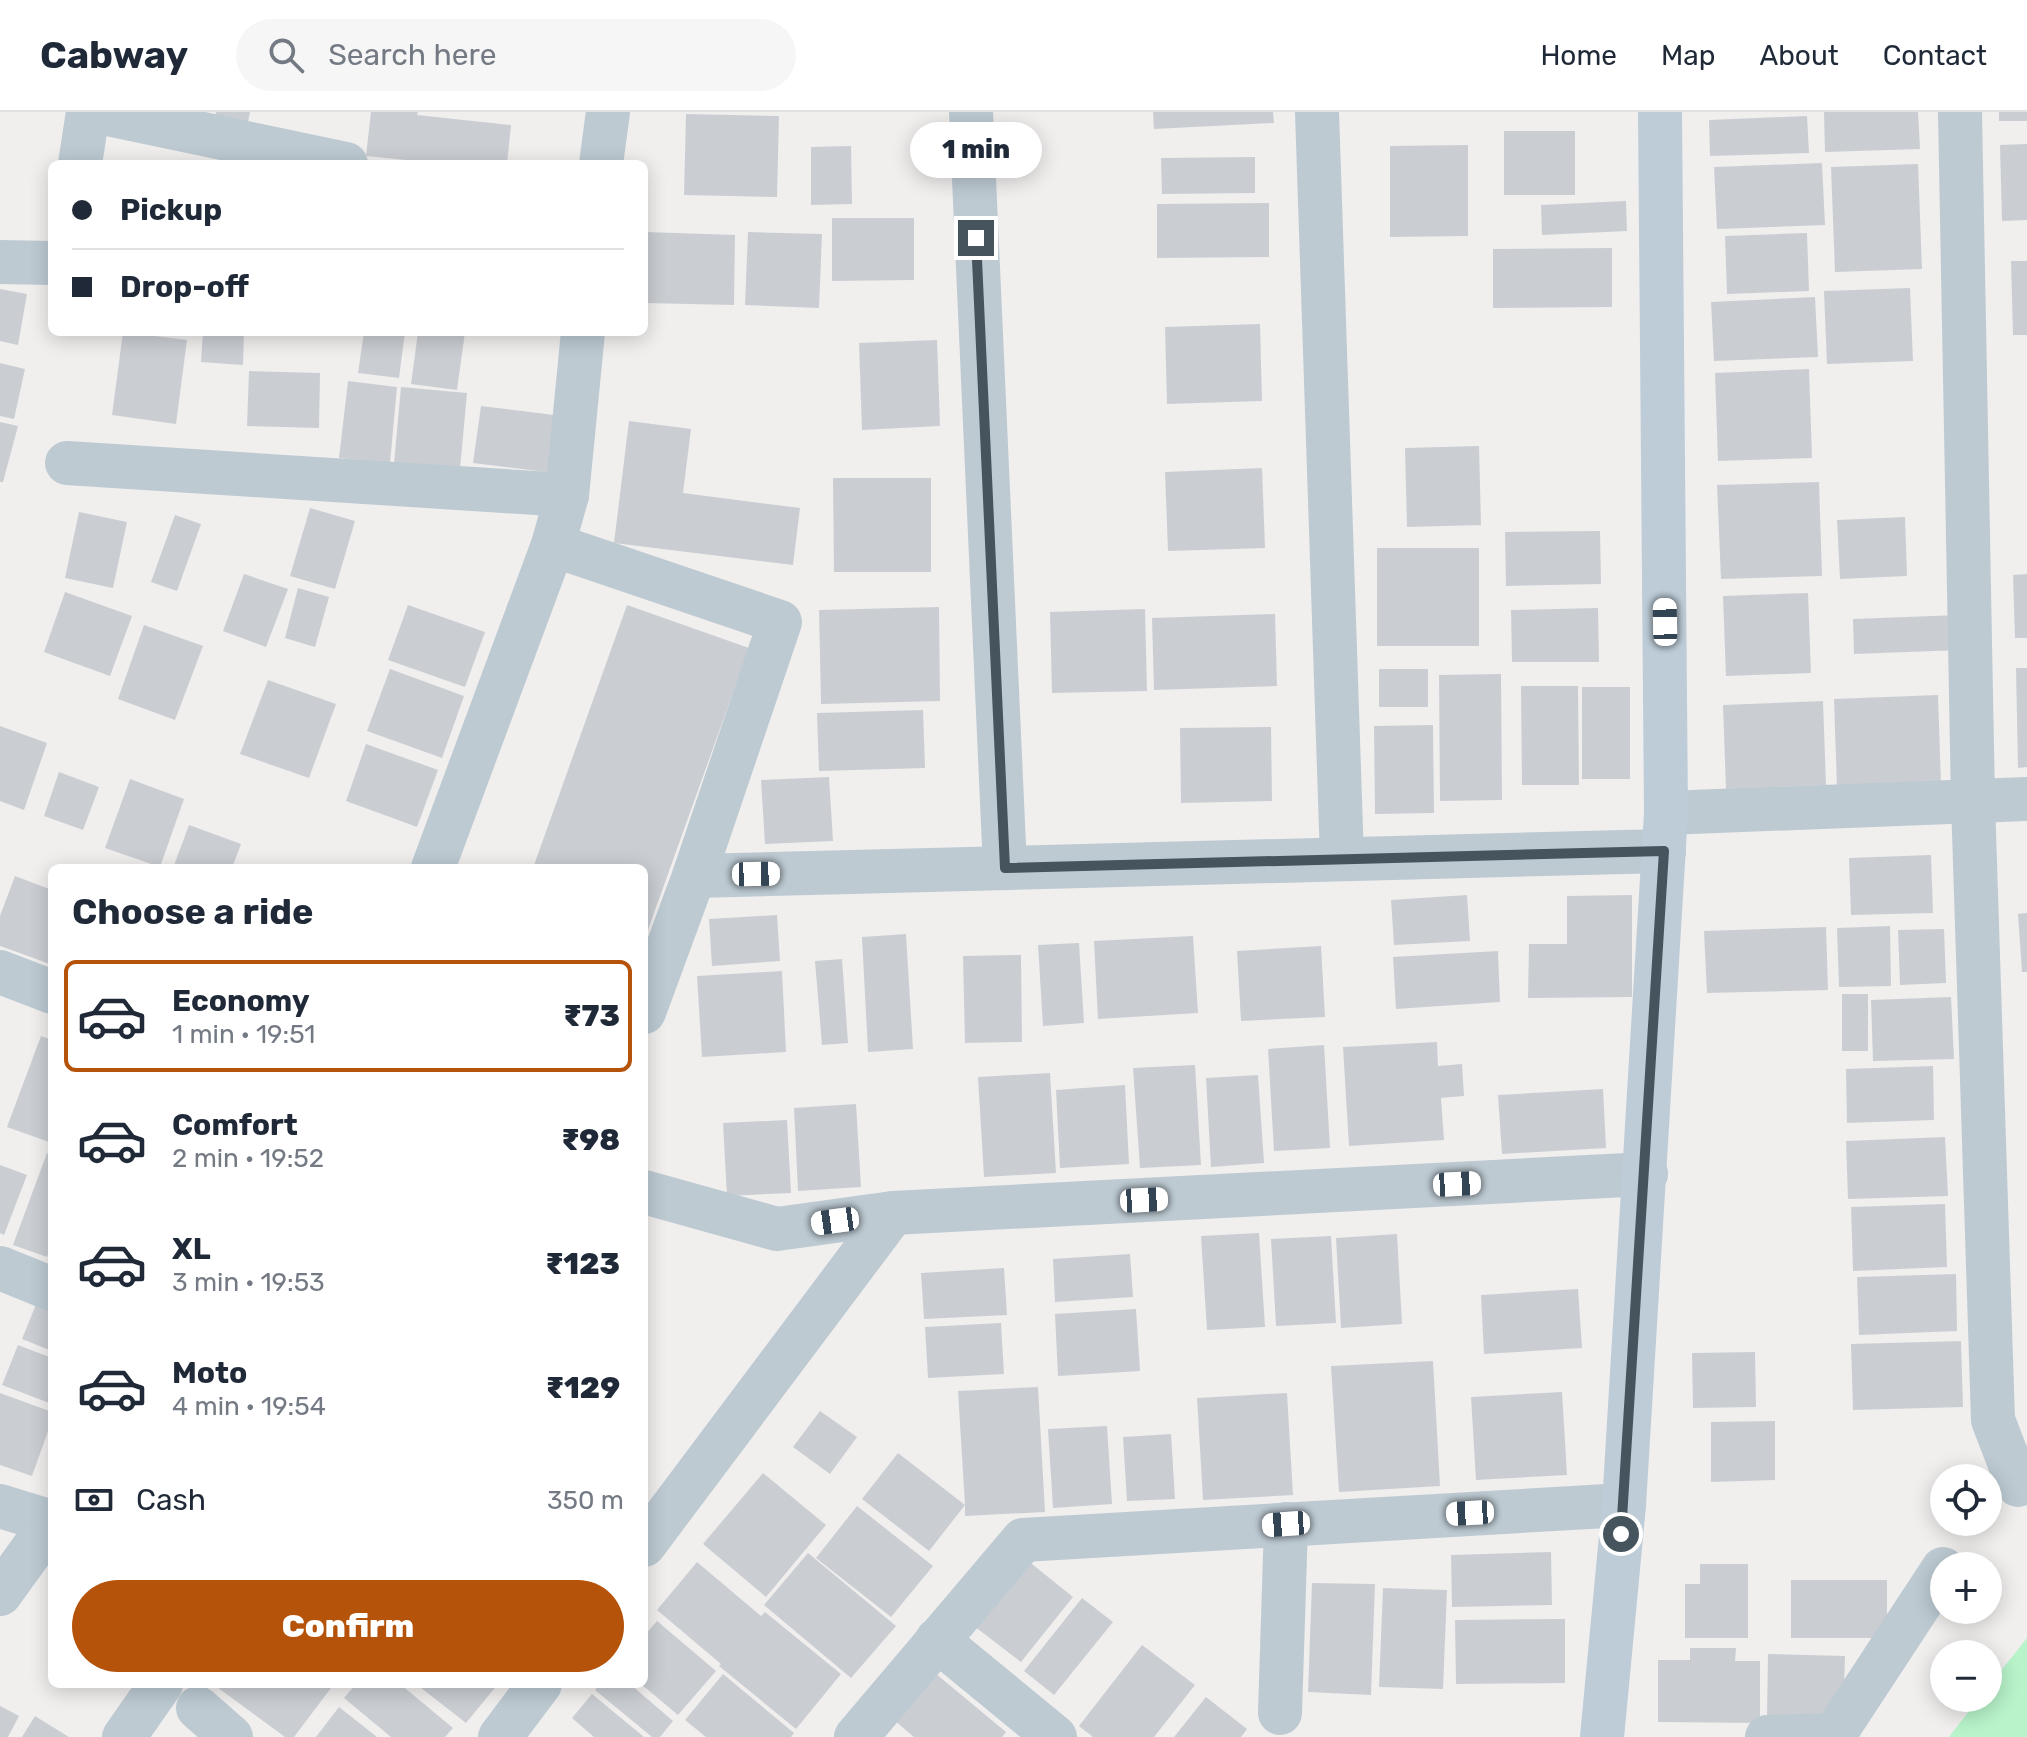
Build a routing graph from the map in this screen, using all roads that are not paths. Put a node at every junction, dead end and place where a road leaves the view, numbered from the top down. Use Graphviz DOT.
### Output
graph roads {
  1 [pos="88,112"];
  2 [pos="98,112"];
  3 [pos="608,112"];
  4 [pos="971,112"];
  5 [pos="1317,112"];
  6 [pos="1660,112"];
  7 [pos="1960,112"];
  8 [pos="81,160"];
  9 [pos="327,160"];
  10 [pos="602,160"];
  11 [pos="0,262"];
  12 [pos="48,263"];
  13 [pos="583,336"];
  14 [pos="67,463"];
  15 [pos="567,495"];
  16 [pos="553,545"];
  17 [pos="2027,799"];
  18 [pos="1973,801"];
  19 [pos="1665,832"];
  20 [pos="1342,859"];
  21 [pos="434,864"];
  22 [pos="1005,868"];
  23 [pos="694,876"];
  24 [pos="0,972"];
  25 [pos="48,990"];
  26 [pos="648,1001"];
  27 [pos="1646,1174"];
  28 [pos="648,1193"];
  29 [pos="893,1213"];
  30 [pos="0,1268"];
  31 [pos="48,1287"];
  32 [pos="2018,1485"];
  33 [pos="1624,1505"];
  34 [pos="0,1506"];
  35 [pos="48,1521"];
  36 [pos="1286,1524"];
  37 [pos="48,1528"];
  38 [pos="648,1540"];
  39 [pos="1930,1589"];
  40 [pos="0,1594"];
  41 [pos="937,1640"];
  42 [pos="158,1688"];
  43 [pos="537,1688"];
  44 [pos="198,1708"];
  45 [pos="1280,1713"];
  46 [pos="124,1737"];
  47 [pos="231,1737"];
  48 [pos="500,1737"];
  49 [pos="856,1737"];
  50 [pos="1055,1737"];
  51 [pos="1602,1737"];
  52 [pos="1767,1737"];
  1 -- 8 [label="street"];
  2 -- 9 [label="street"];
  3 -- 10 [label="street"];
  4 -- 22 [label="street"];
  5 -- 20 [label="street"];
  6 -- 19 [label="street"];
  7 -- 18 [label="street"];
  11 -- 12 [label="street"];
  13 -- 15 [label="street"];
  14 -- 15 [label="street"];
  15 -- 16 [label="street"];
  16 -- 21 [label="street"];
  16 -- 23 [label="street"];
  17 -- 18 [label="street"];
  18 -- 19 [label="street"];
  18 -- 32 [label="street"];
  19 -- 20 [label="street"];
  19 -- 27 [label="street"];
  20 -- 22 [label="street"];
  22 -- 23 [label="street"];
  23 -- 26 [label="street"];
  24 -- 25 [label="street"];
  27 -- 29 [label="street"];
  27 -- 33 [label="street"];
  28 -- 29 [label="street"];
  29 -- 38 [label="street"];
  30 -- 31 [label="street"];
  33 -- 36 [label="street"];
  33 -- 51 [label="street"];
  34 -- 35 [label="street"];
  36 -- 41 [label="street"];
  36 -- 45 [label="street"];
  37 -- 40 [label="street"];
  39 -- 52 [label="street"];
  41 -- 49 [label="street"];
  41 -- 50 [label="street"];
  42 -- 46 [label="street"];
  43 -- 48 [label="street"];
  44 -- 47 [label="street"];
}
